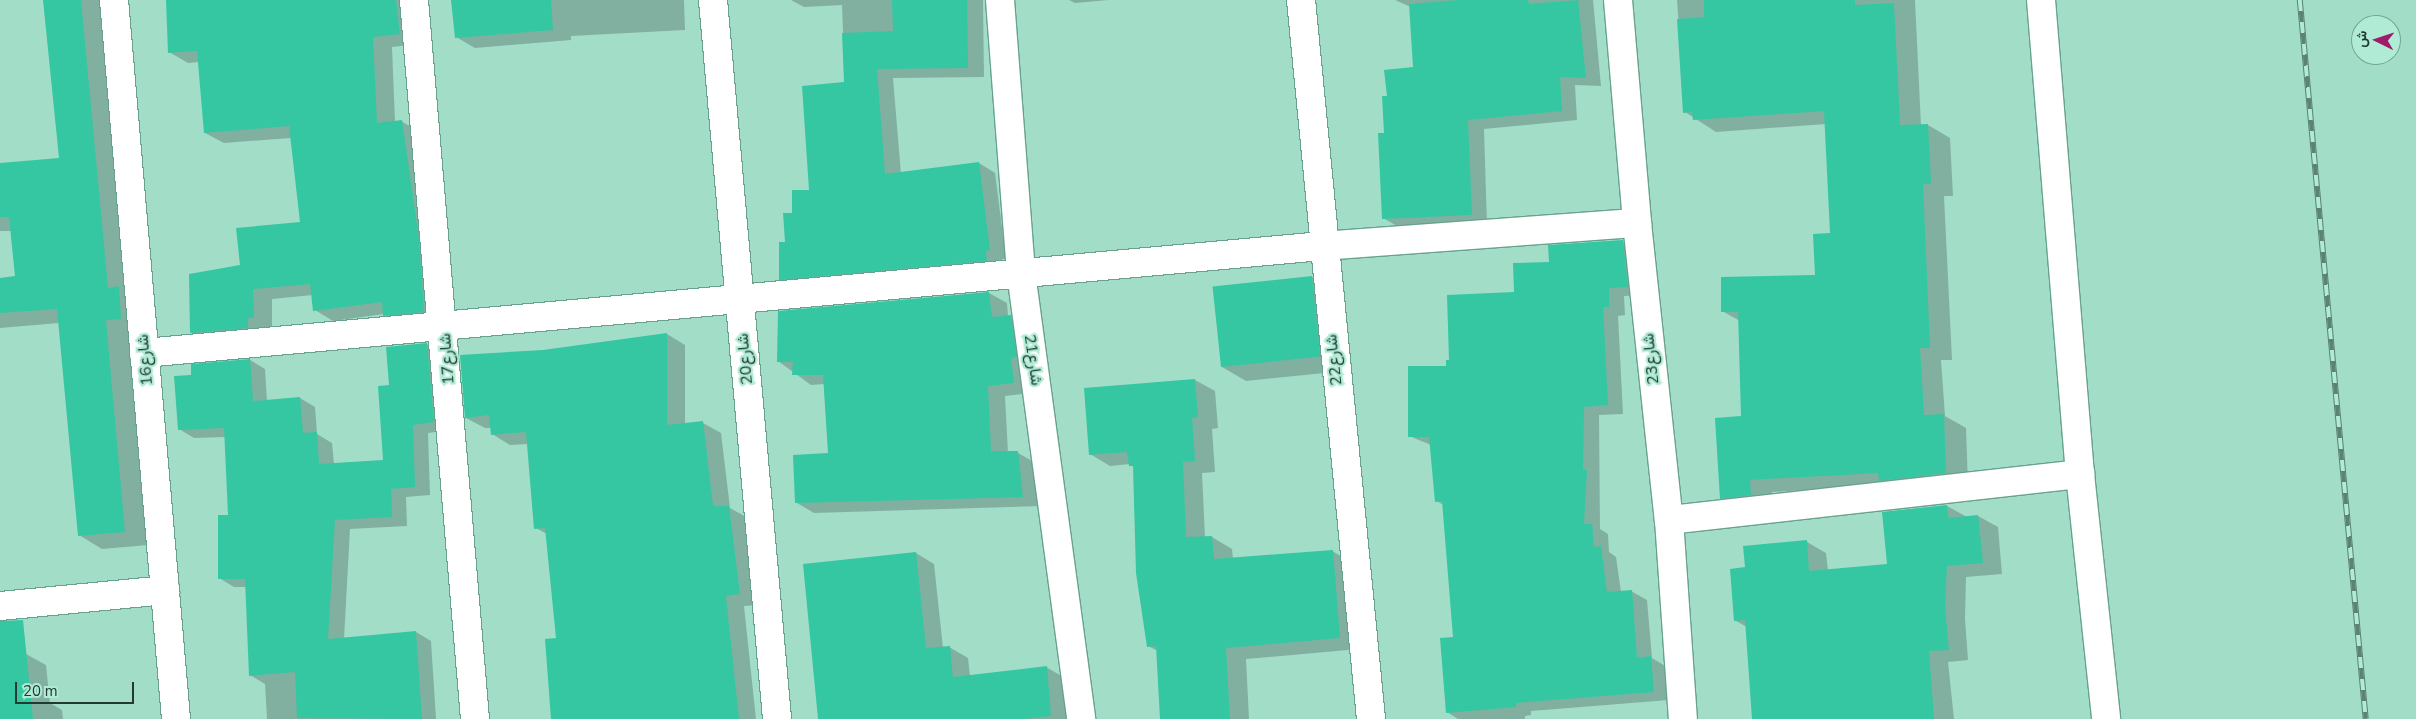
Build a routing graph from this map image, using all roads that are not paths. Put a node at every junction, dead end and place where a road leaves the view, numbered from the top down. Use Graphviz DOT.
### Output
graph roads {
  1 [pos="114,0"];
  2 [pos="414,0"];
  3 [pos="713,0"];
  4 [pos="1000,0"];
  5 [pos="1301,0"];
  6 [pos="1618,0"];
  7 [pos="2041,0"];
  8 [pos="1637,223"];
  9 [pos="1322,246"];
  10 [pos="1021,273"];
  11 [pos="740,299"];
  12 [pos="444,325"];
  13 [pos="144,354"];
  14 [pos="2080,474"];
  15 [pos="1669,520"];
  16 [pos="165,590"];
  17 [pos="0,606"];
  18 [pos="176,719"];
  19 [pos="475,719"];
  20 [pos="777,719"];
  21 [pos="1081,719"];
  22 [pos="1371,719"];
  23 [pos="1683,719"];
  24 [pos="2106,719"];
  1 -- 13 [label="street, شارع16"];
  2 -- 12 [label="street, شارع17"];
  3 -- 11 [label="street, شارع20"];
  4 -- 10 [label="street, شارع21"];
  5 -- 9 [label="street, شارع22"];
  6 -- 8 [label="street, شارع23"];
  7 -- 14 [label="street"];
  8 -- 9 [label="street"];
  8 -- 15 [label="street, شارع23"];
  9 -- 10 [label="street"];
  9 -- 22 [label="street, شارع22"];
  10 -- 11 [label="street"];
  10 -- 21 [label="street, شارع21"];
  11 -- 12 [label="street"];
  11 -- 20 [label="street, شارع20"];
  12 -- 13 [label="street"];
  12 -- 19 [label="street, شارع17"];
  13 -- 16 [label="street, شارع16"];
  14 -- 15 [label="street"];
  14 -- 24 [label="street"];
  15 -- 23 [label="street, شارع23"];
  16 -- 17 [label="street"];
  16 -- 18 [label="street, شارع16"];
}
